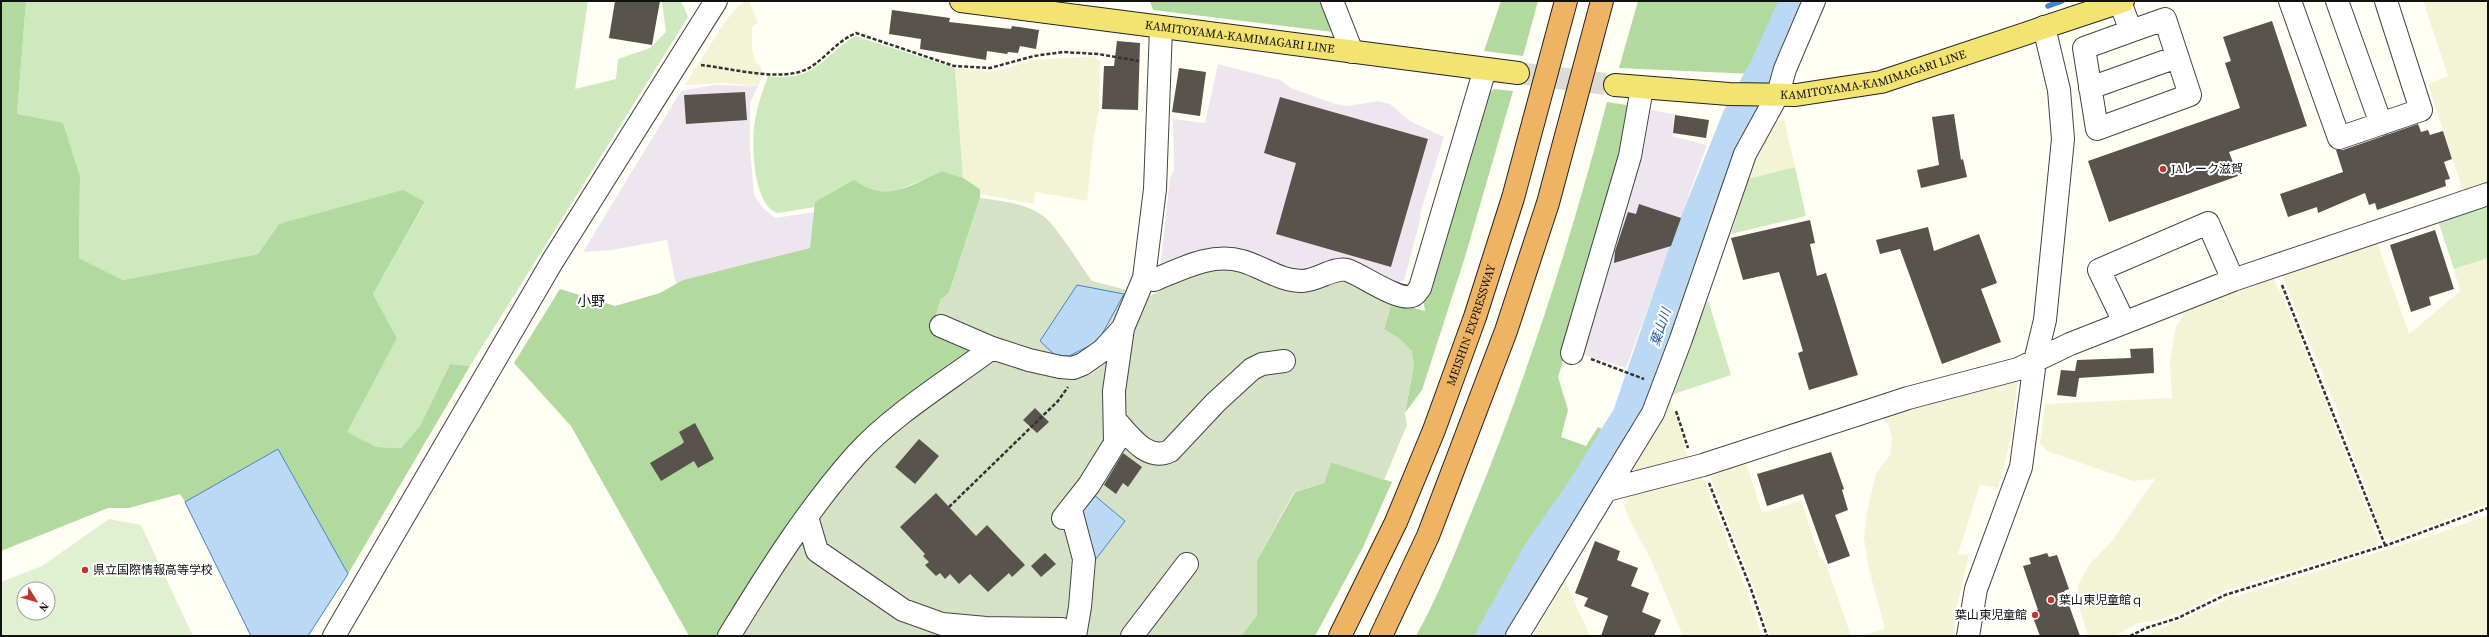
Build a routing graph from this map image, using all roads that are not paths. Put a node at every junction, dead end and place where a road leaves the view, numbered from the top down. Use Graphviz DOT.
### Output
graph roads {
  1 [pos="716,1"];
  2 [pos="961,1"];
  3 [pos="1332,1"];
  4 [pos="1566,1"];
  5 [pos="1602,1"];
  6 [pos="1814,1"];
  7 [pos="2122,1"];
  8 [pos="2290,1"];
  9 [pos="2337,1"];
  10 [pos="2386,1"];
  11 [pos="2044,27"];
  12 [pos="1161,28"];
  13 [pos="2131,31"];
  14 [pos="1352,52"];
  15 [pos="2177,57"];
  16 [pos="1485,69"];
  17 [pos="1518,73"];
  18 [pos="1615,85"];
  19 [pos="1642,88"];
  20 [pos="2090,88"];
  21 [pos="1772,94"];
  22 [pos="2381,124"];
  23 [pos="2488,194"];
  24 [pos="1144,278"];
  25 [pos="2233,280"];
  26 [pos="2124,322"];
  27 [pos="941,326"];
  28 [pos="1123,328"];
  29 [pos="992,348"];
  30 [pos="1572,353"];
  31 [pos="1284,361"];
  32 [pos="2035,361"];
  33 [pos="1116,421"];
  34 [pos="1607,490"];
  35 [pos="807,517"];
  36 [pos="1187,564"];
  37 [pos="334,636"];
  38 [pos="729,636"];
  39 [pos="1074,636"];
  40 [pos="1132,636"];
  41 [pos="1340,636"];
  42 [pos="1381,636"];
  43 [pos="1517,636"];
  44 [pos="1968,636"];
  1 -- 37 [label="street"];
  2 -- 12 [label="main road, KAMITOYAMA-KAMIMAGARI LINE"];
  3 -- 14 [label="street"];
  4 -- 41 [label="highway, MEISHIN EXPRESSWAY"];
  5 -- 42 [label="highway"];
  6 -- 21 [label="street"];
  7 -- 11 [label="main road, KAMITOYAMA-KAMIMAGARI LINE"];
  7 -- 13 [label="street"];
  8 -- 22 [label="street"];
  9 -- 22 [label="street"];
  10 -- 22 [label="street"];
  11 -- 21 [label="main road, KAMITOYAMA-KAMIMAGARI LINE"];
  11 -- 32 [label="street"];
  12 -- 14 [label="main road, KAMITOYAMA-KAMIMAGARI LINE"];
  12 -- 24 [label="street"];
  13 -- 15 [label="street"];
  13 -- 20 [label="street"];
  14 -- 16 [label="main road, KAMITOYAMA-KAMIMAGARI LINE"];
  15 -- 20 [label="street"];
  15 -- 20 [label="street"];
  16 -- 17 [label="main road, KAMITOYAMA-KAMIMAGARI LINE"];
  16 -- 24 [label="street"];
  18 -- 19 [label="main road, KAMITOYAMA-KAMIMAGARI LINE"];
  19 -- 21 [label="main road, KAMITOYAMA-KAMIMAGARI LINE"];
  19 -- 30 [label="street"];
  21 -- 34 [label="street"];
  23 -- 25 [label="street"];
  24 -- 28 [label="street"];
  25 -- 26 [label="street"];
  25 -- 26 [label="street"];
  26 -- 32 [label="street"];
  27 -- 29 [label="street"];
  28 -- 29 [label="street"];
  28 -- 33 [label="street"];
  29 -- 35 [label="street"];
  31 -- 33 [label="street"];
  32 -- 34 [label="street"];
  32 -- 44 [label="street"];
  33 -- 39 [label="street"];
  34 -- 43 [label="street"];
  35 -- 38 [label="street"];
  35 -- 39 [label="street"];
  36 -- 40 [label="street"];
}
